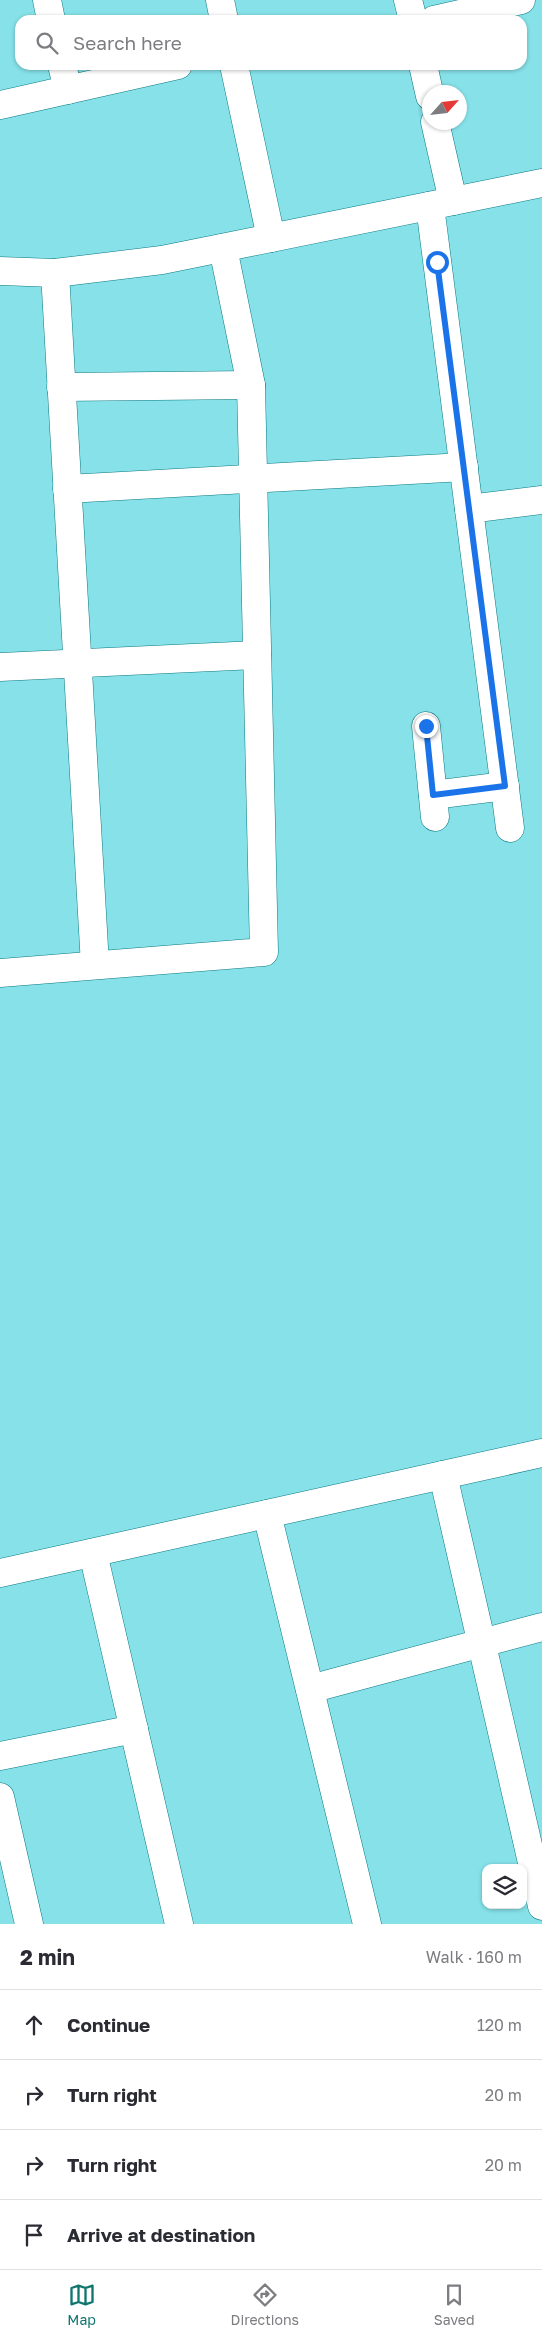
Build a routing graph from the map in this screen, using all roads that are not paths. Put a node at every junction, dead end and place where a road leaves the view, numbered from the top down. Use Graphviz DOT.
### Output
graph roads {
  1 [pos="47,0"];
  2 [pos="220,0"];
  3 [pos="408,0"];
  4 [pos="521,0"];
  5 [pos="50,15"];
  6 [pos="223,15"];
  7 [pos="411,15"];
  8 [pos="456,15"];
  9 [pos="131,70"];
  10 [pos="235,70"];
  11 [pos="423,70"];
  12 [pos="65,77"];
  13 [pos="427,85"];
  14 [pos="0,105"];
  15 [pos="436,130"];
  16 [pos="542,183"];
  17 [pos="441,204"];
  18 [pos="271,238"];
  19 [pos="223,248"];
  20 [pos="0,271"];
  21 [pos="55,273"];
  22 [pos="251,385"];
  23 [pos="61,387"];
  24 [pos="464,468"];
  25 [pos="252,479"];
  26 [pos="68,489"];
  27 [pos="542,500"];
  28 [pos="469,509"];
  29 [pos="257,656"];
  30 [pos="78,664"];
  31 [pos="0,667"];
  32 [pos="426,726"];
  33 [pos="505,786"];
  34 [pos="510,828"];
  35 [pos="95,965"];
  36 [pos="0,973"];
  37 [pos="542,1453"];
  38 [pos="443,1475"];
  39 [pos="267,1514"];
  40 [pos="93,1553"];
  41 [pos="0,1573"];
  42 [pos="542,1627"];
  43 [pos="482,1643"];
  44 [pos="310,1689"];
  45 [pos="134,1729"];
  46 [pos="0,1756"];
  47 [pos="0,1796"];
  48 [pos="542,1906"];
  49 [pos="29,1924"];
  50 [pos="179,1924"];
  51 [pos="367,1924"];
  1 -- 5 [label="street"];
  2 -- 6 [label="street"];
  3 -- 7 [label="street"];
  4 -- 8 [label="street"];
  9 -- 12 [label="street"];
  10 -- 18 [label="street"];
  11 -- 13 [label="street"];
  12 -- 14 [label="street"];
  15 -- 17 [label="street"];
  16 -- 17 [label="street"];
  17 -- 18 [label="street"];
  17 -- 24 [label="street"];
  18 -- 19 [label="street"];
  19 -- 21 [label="street"];
  19 -- 22 [label="street"];
  20 -- 21 [label="street"];
  21 -- 23 [label="street"];
  22 -- 23 [label="street"];
  22 -- 25 [label="street"];
  23 -- 26 [label="street"];
  24 -- 25 [label="street"];
  24 -- 28 [label="street"];
  25 -- 26 [label="street"];
  25 -- 29 [label="street"];
  26 -- 30 [label="street"];
  27 -- 28 [label="street"];
  28 -- 33 [label="street"];
  29 -- 30 [label="street"];
  29 -- 35 [label="street"];
  30 -- 31 [label="street"];
  30 -- 35 [label="street"];
  32 -- 33 [label="street"];
  33 -- 34 [label="street"];
  35 -- 36 [label="street"];
  37 -- 38 [label="street"];
  38 -- 39 [label="street"];
  38 -- 43 [label="street"];
  39 -- 40 [label="street"];
  39 -- 44 [label="street"];
  40 -- 41 [label="street"];
  40 -- 45 [label="street"];
  42 -- 43 [label="street"];
  43 -- 44 [label="street"];
  43 -- 48 [label="street"];
  44 -- 51 [label="street"];
  45 -- 46 [label="street"];
  45 -- 50 [label="street"];
  47 -- 49 [label="street"];
}
